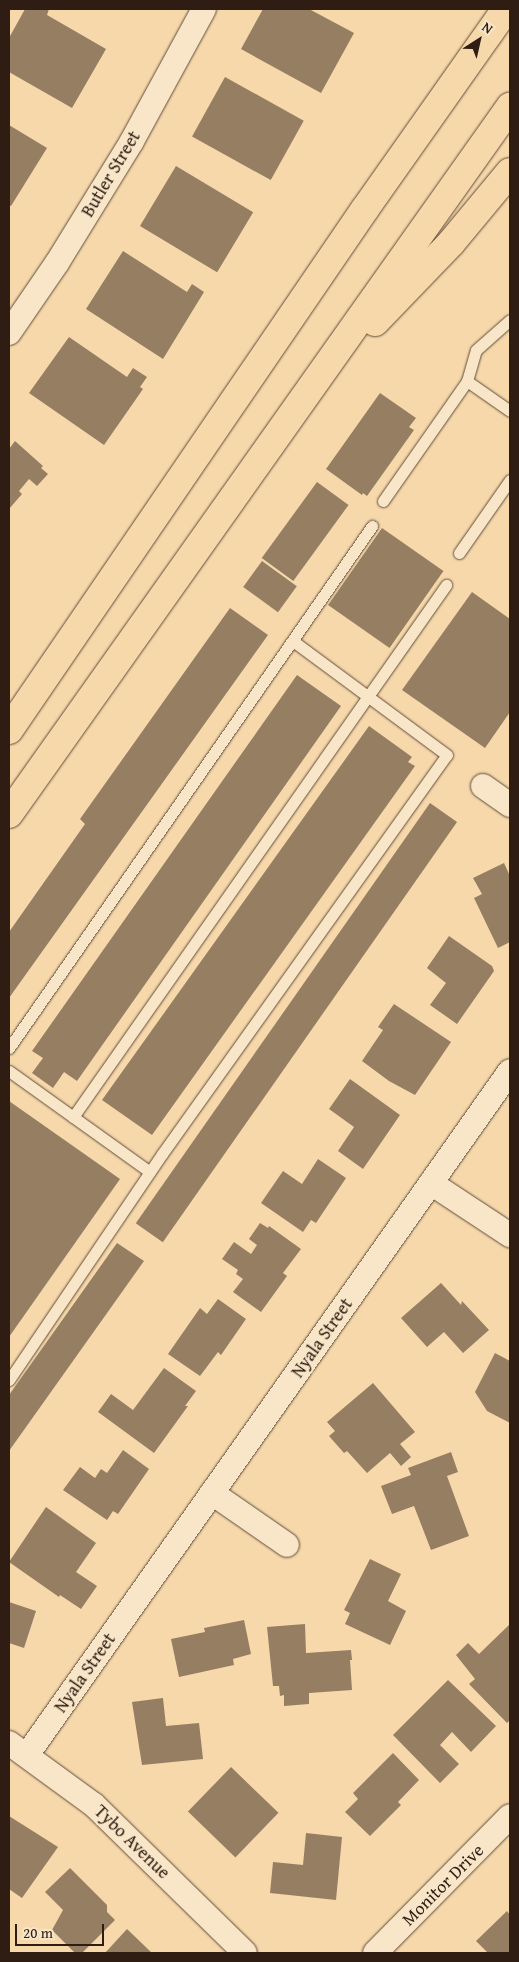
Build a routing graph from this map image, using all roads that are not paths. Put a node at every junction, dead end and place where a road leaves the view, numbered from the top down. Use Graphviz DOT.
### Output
graph roads {
  1 [pos="204,9"];
  2 [pos="506,9"];
  3 [pos="510,108"];
  4 [pos="510,172"];
  5 [pos="510,320"];
  6 [pos="9,333"];
  7 [pos="467,381"];
  8 [pos="314,384"];
  9 [pos="510,411"];
  10 [pos="510,480"];
  11 [pos="384,501"];
  12 [pos="372,526"];
  13 [pos="459,553"];
  14 [pos="446,585"];
  15 [pos="293,640"];
  16 [pos="366,696"];
  17 [pos="9,730"];
  18 [pos="483,786"];
  19 [pos="510,805"];
  20 [pos="9,814"];
  21 [pos="9,1048"];
  22 [pos="9,1071"];
  23 [pos="510,1071"];
  24 [pos="73,1117"];
  25 [pos="150,1172"];
  26 [pos="431,1183"];
  27 [pos="510,1235"];
  28 [pos="9,1380"];
  29 [pos="212,1493"];
  30 [pos="287,1545"];
  31 [pos="18,1749"];
  32 [pos="510,1816"];
  33 [pos="245,1953"];
  34 [pos="375,1953"];
  1 -- 6 [label="street, Butler Street"];
  2 -- 17 [label="highway"];
  3 -- 8 [label="highway"];
  4 -- 8 [label="highway"];
  5 -- 7 [label="lane"];
  7 -- 9 [label="lane"];
  7 -- 11 [label="lane"];
  8 -- 20 [label="highway"];
  10 -- 13 [label="lane"];
  12 -- 15 [label="lane"];
  14 -- 16 [label="lane"];
  15 -- 16 [label="lane"];
  15 -- 21 [label="lane"];
  16 -- 24 [label="lane"];
  16 -- 25 [label="lane"];
  18 -- 19 [label="street"];
  22 -- 24 [label="lane"];
  23 -- 26 [label="street, Nyala Street"];
  24 -- 25 [label="lane"];
  25 -- 28 [label="lane"];
  26 -- 27 [label="street"];
  26 -- 29 [label="street, Nyala Street"];
  29 -- 30 [label="street"];
  29 -- 31 [label="street, Nyala Street"];
  31 -- 33 [label="street, Tybo Avenue"];
  32 -- 34 [label="street, Monitor Drive"];
}
